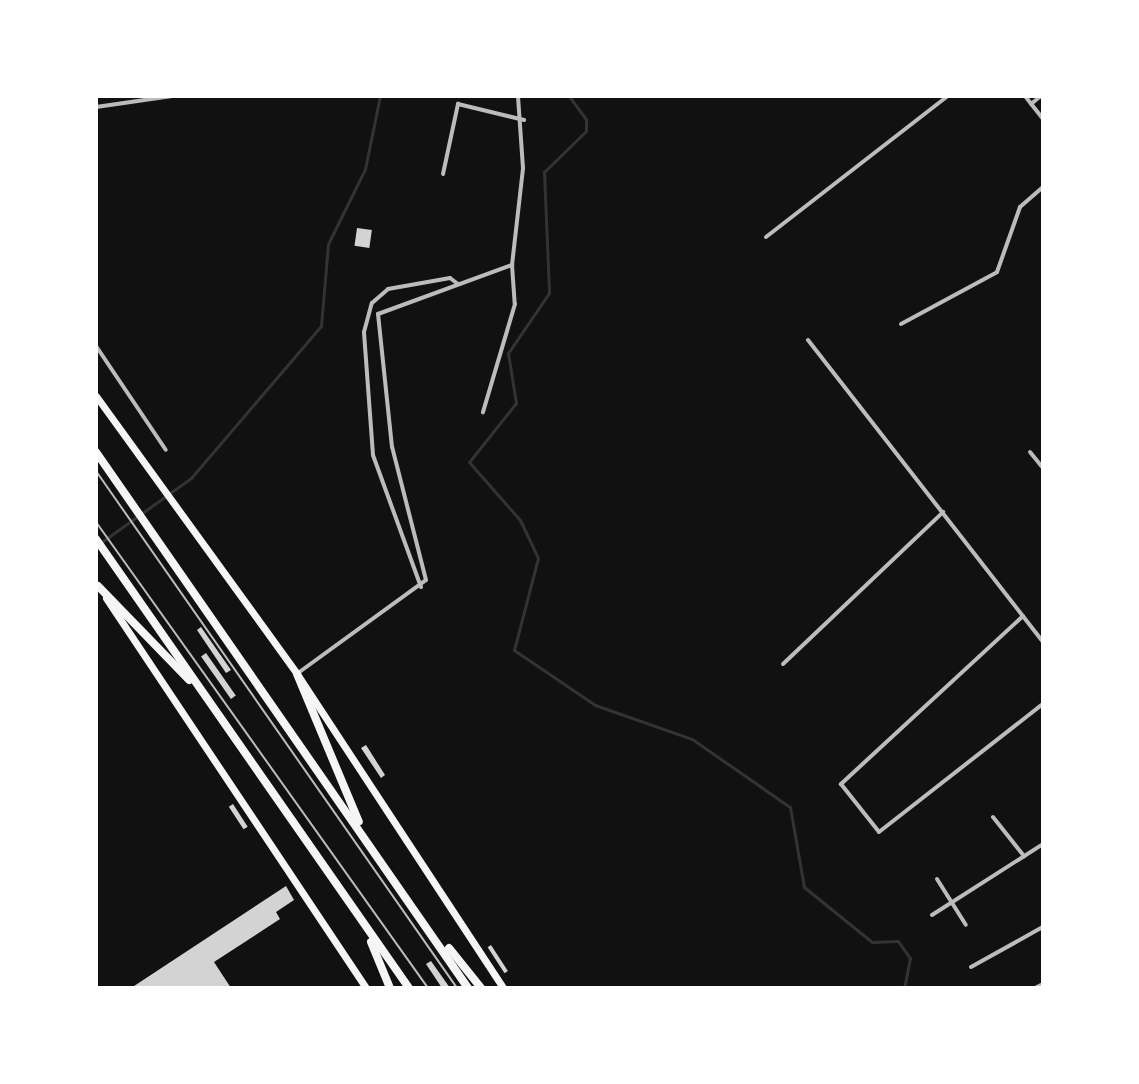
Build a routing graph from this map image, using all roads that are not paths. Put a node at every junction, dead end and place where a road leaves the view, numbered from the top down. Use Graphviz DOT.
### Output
graph roads {
  1 [pos="172,96"];
  2 [pos="518,96"];
  3 [pos="948,96"];
  4 [pos="1025,96"];
  5 [pos="1041,96"];
  6 [pos="1031,104"];
  7 [pos="96,107"];
  8 [pos="1043,119"];
  9 [pos="524,120"];
  10 [pos="443,174"];
  11 [pos="1043,187"];
  12 [pos="766,237"];
  13 [pos="512,265"];
  14 [pos="458,284"];
  15 [pos="901,324"];
  16 [pos="808,340"];
  17 [pos="96,346"];
  18 [pos="96,396"];
  19 [pos="483,412"];
  20 [pos="166,450"];
  21 [pos="96,452"];
  22 [pos="1030,452"];
  23 [pos="1043,468"];
  24 [pos="96,471"];
  25 [pos="943,512"];
  26 [pos="96,522"];
  27 [pos="96,539"];
  28 [pos="97,584"];
  29 [pos="421,587"];
  30 [pos="1023,616"];
  31 [pos="1043,642"];
  32 [pos="783,664"];
  33 [pos="297,674"];
  34 [pos="1043,704"];
  35 [pos="213,707"];
  36 [pos="993,817"];
  37 [pos="367,841"];
  38 [pos="1043,844"];
  39 [pos="1024,856"];
  40 [pos="937,879"];
  41 [pos="952,902"];
  42 [pos="932,915"];
  43 [pos="424,918"];
  44 [pos="966,925"];
  45 [pos="364,926"];
  46 [pos="1043,927"];
  47 [pos="971,967"];
  48 [pos="1043,984"];
  49 [pos="366,988"];
  50 [pos="390,988"];
  51 [pos="409,988"];
  52 [pos="428,988"];
  53 [pos="457,988"];
  54 [pos="468,988"];
  55 [pos="481,988"];
  56 [pos="503,988"];
  57 [pos="1035,988"];
  1 -- 7 [label="street"];
  2 -- 9 [label="street"];
  3 -- 12 [label="street"];
  4 -- 6 [label="street"];
  5 -- 6 [label="street"];
  6 -- 8 [label="street"];
  9 -- 10 [label="street"];
  9 -- 13 [label="street"];
  11 -- 15 [label="street"];
  13 -- 14 [label="street"];
  13 -- 19 [label="street"];
  14 -- 29 [label="street"];
  14 -- 29 [label="street"];
  16 -- 25 [label="street"];
  17 -- 20 [label="street"];
  18 -- 33 [label="main road"];
  21 -- 37 [label="highway"];
  22 -- 23 [label="street"];
  24 -- 53 [label="lane"];
  25 -- 30 [label="street"];
  25 -- 32 [label="street"];
  26 -- 52 [label="lane"];
  27 -- 35 [label="highway"];
  28 -- 35 [label="highway"];
  28 -- 49 [label="main road"];
  29 -- 33 [label="street"];
  30 -- 31 [label="street"];
  30 -- 34 [label="street"];
  33 -- 37 [label="highway"];
  33 -- 56 [label="main road"];
  35 -- 45 [label="highway"];
  36 -- 39 [label="street"];
  37 -- 43 [label="highway"];
  38 -- 39 [label="street"];
  39 -- 41 [label="street"];
  40 -- 41 [label="street"];
  41 -- 42 [label="street"];
  41 -- 44 [label="street"];
  43 -- 54 [label="highway"];
  43 -- 55 [label="highway"];
  45 -- 50 [label="highway"];
  45 -- 51 [label="highway"];
  46 -- 47 [label="street"];
  48 -- 57 [label="street"];
}
